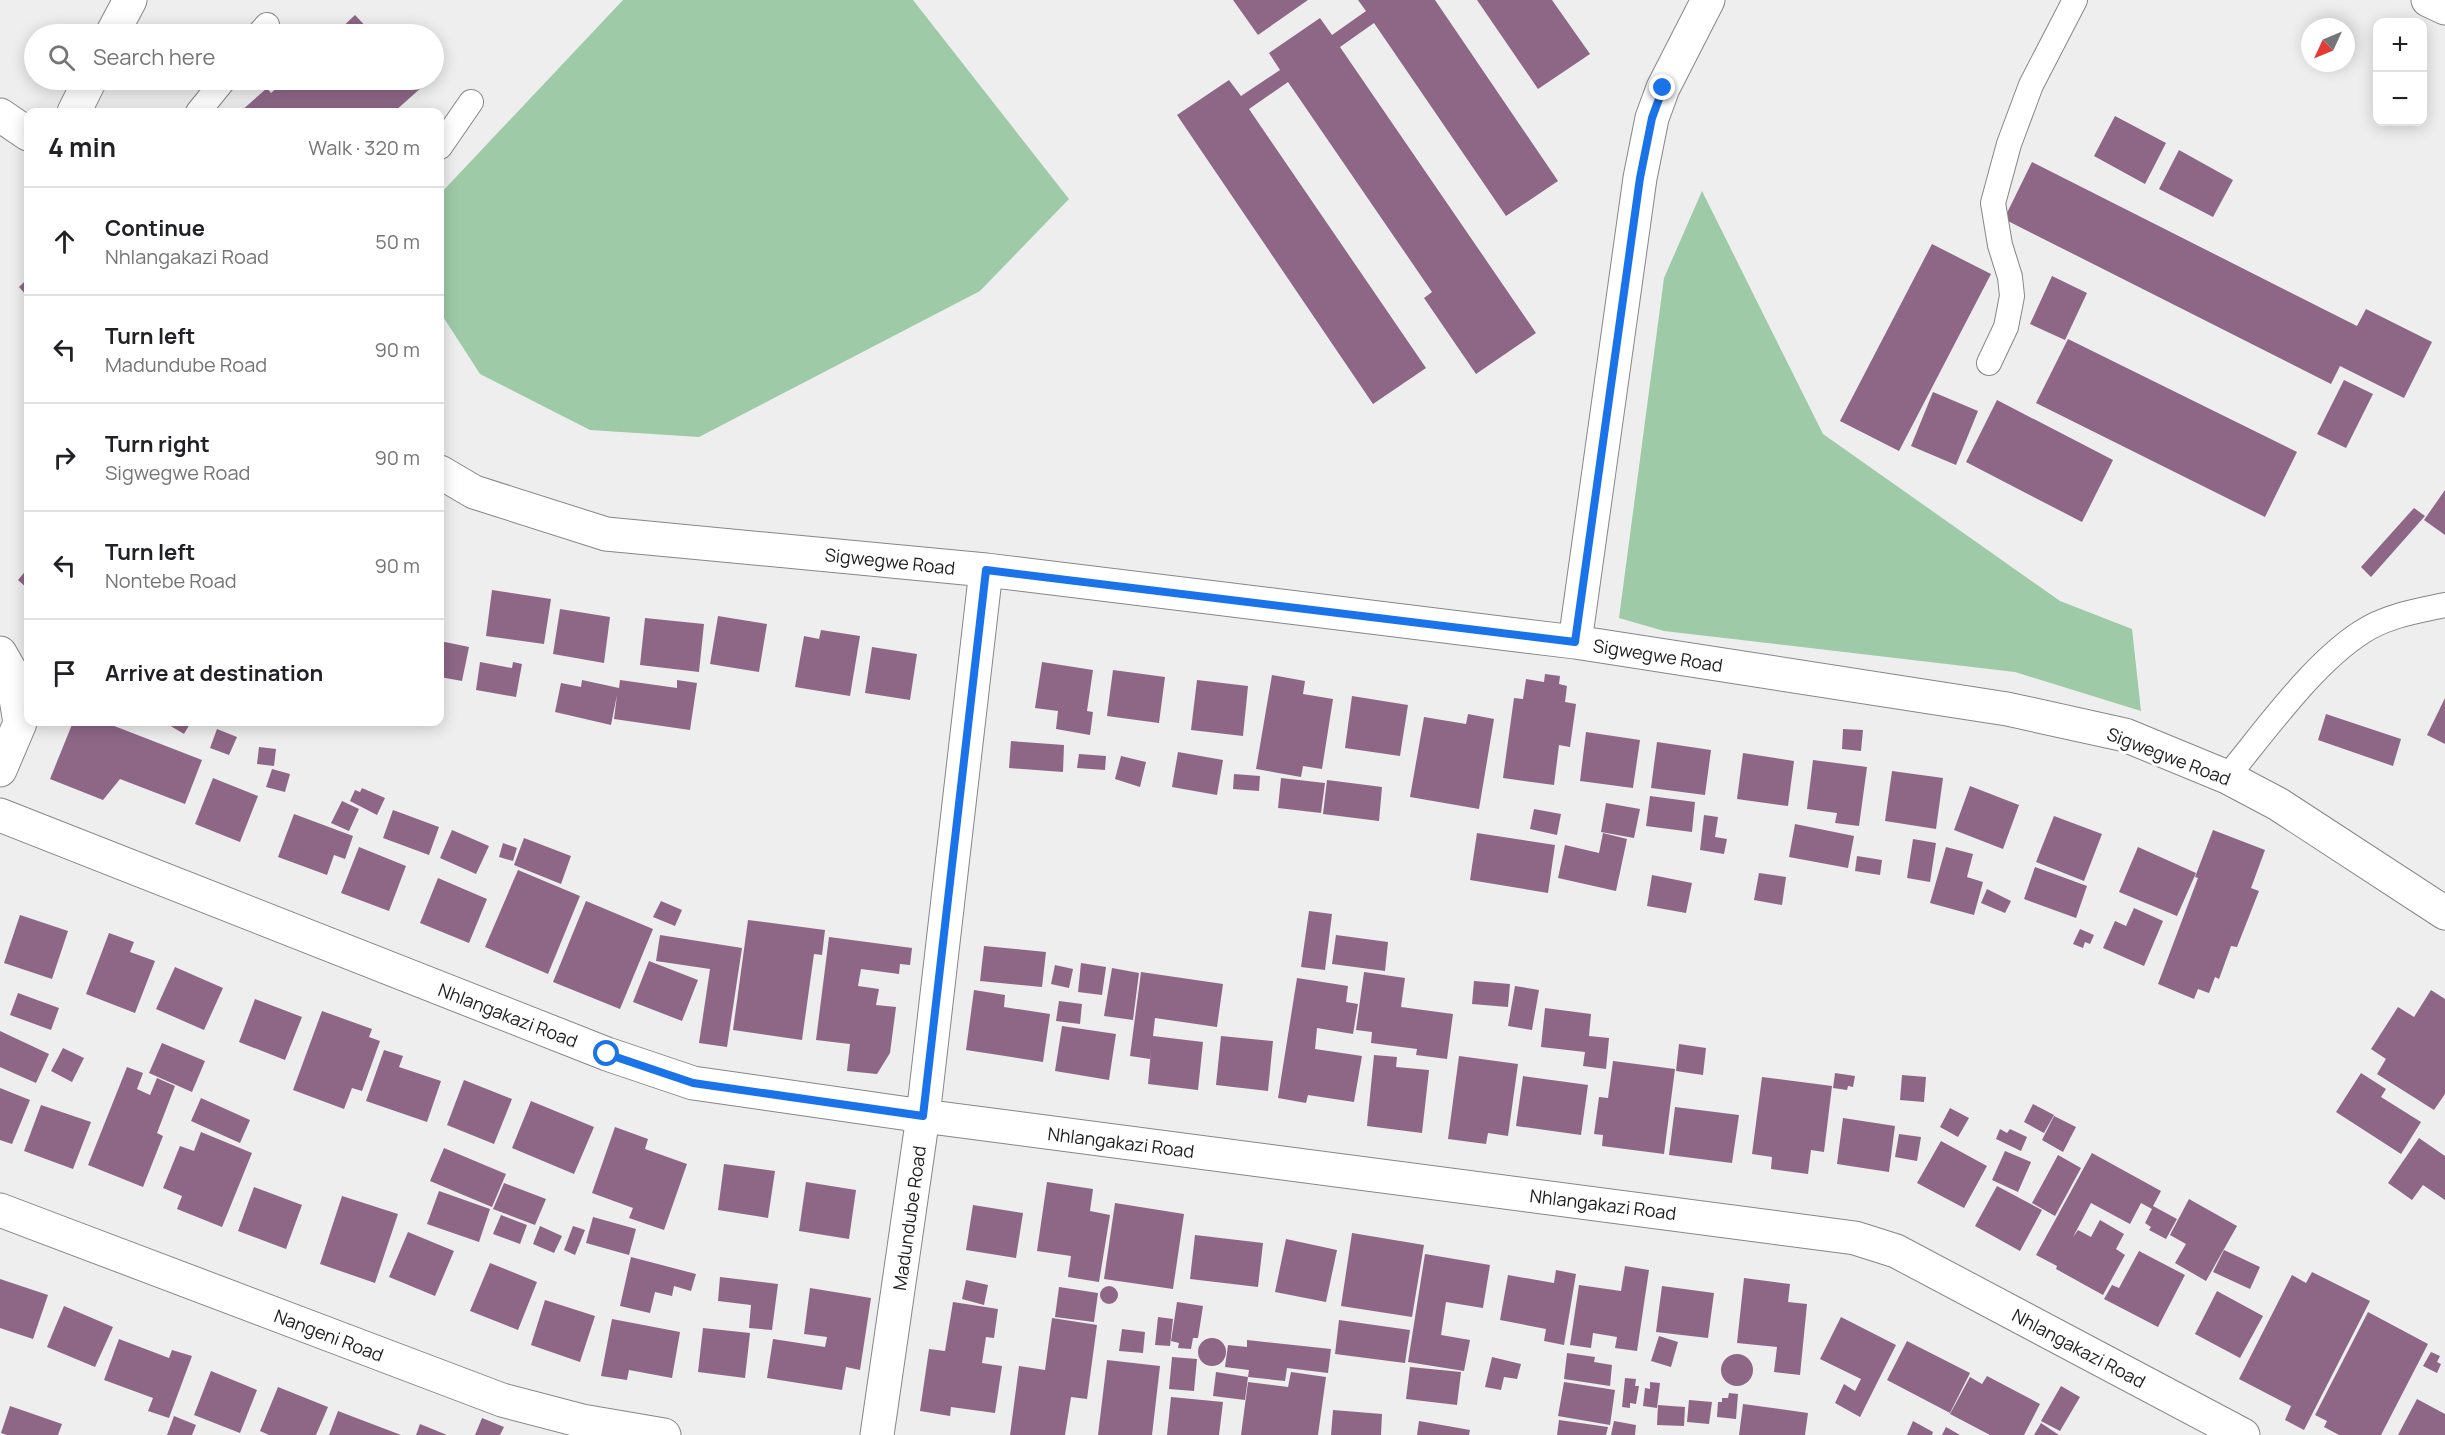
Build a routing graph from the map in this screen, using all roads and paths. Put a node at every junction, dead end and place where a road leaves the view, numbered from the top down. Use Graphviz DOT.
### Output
graph roads {
  1 [pos="130,0"];
  2 [pos="1708,0"];
  3 [pos="2075,0"];
  4 [pos="2428,0"];
  5 [pos="2445,8"];
  6 [pos="117,24"];
  7 [pos="85,90"];
  8 [pos="216,90"];
  9 [pos="471,102"];
  10 [pos="76,108"];
  11 [pos="201,108"];
  12 [pos="0,116"];
  13 [pos="24,131"];
  14 [pos="444,141"];
  15 [pos="1989,363"];
  16 [pos="444,474"];
  17 [pos="986,570"];
  18 [pos="2445,605"];
  19 [pos="1575,642"];
  20 [pos="0,653"];
  21 [pos="0,770"];
  22 [pos="2227,777"];
  23 [pos="0,816"];
  24 [pos="2445,913"];
  25 [pos="923,1116"];
  26 [pos="0,1210"];
  27 [pos="664,1435"];
  28 [pos="877,1435"];
  29 [pos="2243,1435"];
  1 -- 6 [label="street"];
  2 -- 19 [label="street"];
  3 -- 15 [label="lane"];
  4 -- 5 [label="street"];
  7 -- 10 [label="street"];
  8 -- 11 [label="lane"];
  9 -- 14 [label="lane"];
  12 -- 13 [label="street"];
  16 -- 17 [label="street, Sigwegwe Road"];
  17 -- 19 [label="street, Sigwegwe Road"];
  17 -- 25 [label="street, Madundube Road"];
  18 -- 22 [label="lane"];
  19 -- 22 [label="street, Sigwegwe Road"];
  20 -- 21 [label="street"];
  22 -- 24 [label="street, Sigwegwe Road"];
  23 -- 25 [label="street, Nhlangakazi Road"];
  25 -- 28 [label="street, Madundube Road"];
  25 -- 29 [label="street, Nhlangakazi Road"];
  26 -- 27 [label="street, Nangeni Road"];
}
